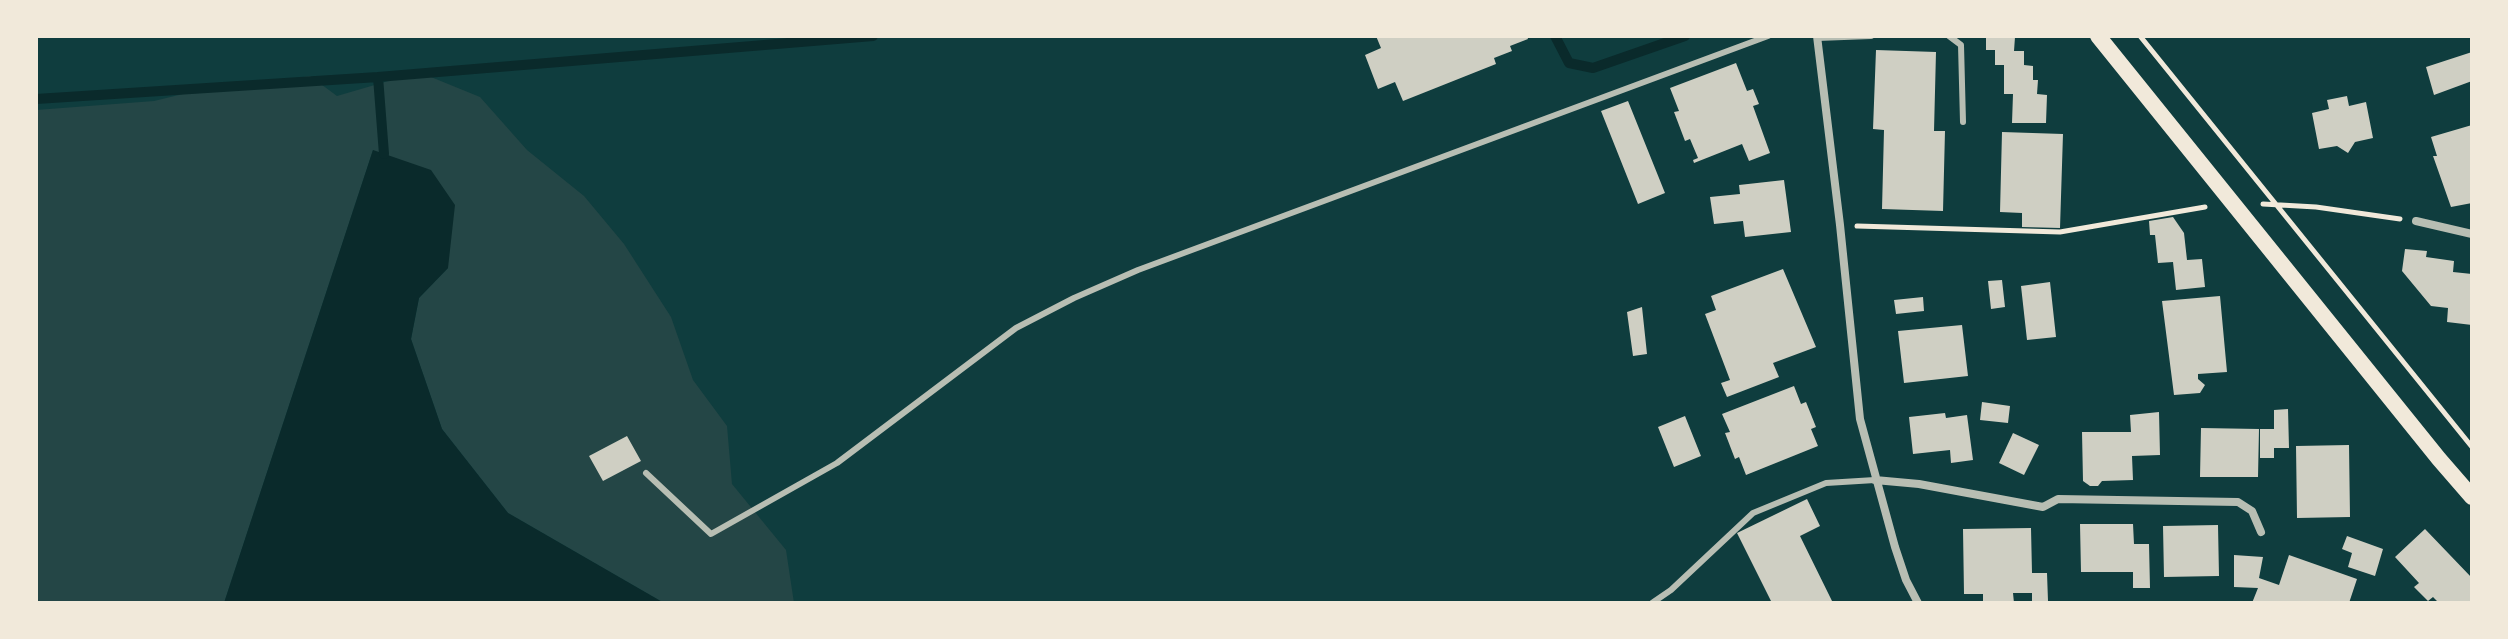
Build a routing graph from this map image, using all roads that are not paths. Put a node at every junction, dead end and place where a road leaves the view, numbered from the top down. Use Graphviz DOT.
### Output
graph roads {
  1 [pos="1768,36"];
  2 [pos="1871,36"];
  3 [pos="1949,36"];
  4 [pos="2098,36"];
  5 [pos="1817,37"];
  6 [pos="1963,122"];
  7 [pos="2416,221"];
  8 [pos="2472,234"];
  9 [pos="646,473"];
  10 [pos="1875,480"];
  11 [pos="2472,497"];
  12 [pos="2261,532"];
  13 [pos="1652,603"];
  14 [pos="1918,603"];
  1 -- 9 [label="lane"];
  2 -- 5 [label="lane"];
  3 -- 6 [label="lane"];
  4 -- 11 [label="main road"];
  5 -- 10 [label="street"];
  7 -- 8 [label="street"];
  10 -- 12 [label="street"];
  10 -- 13 [label="lane"];
  10 -- 14 [label="street"];
}
